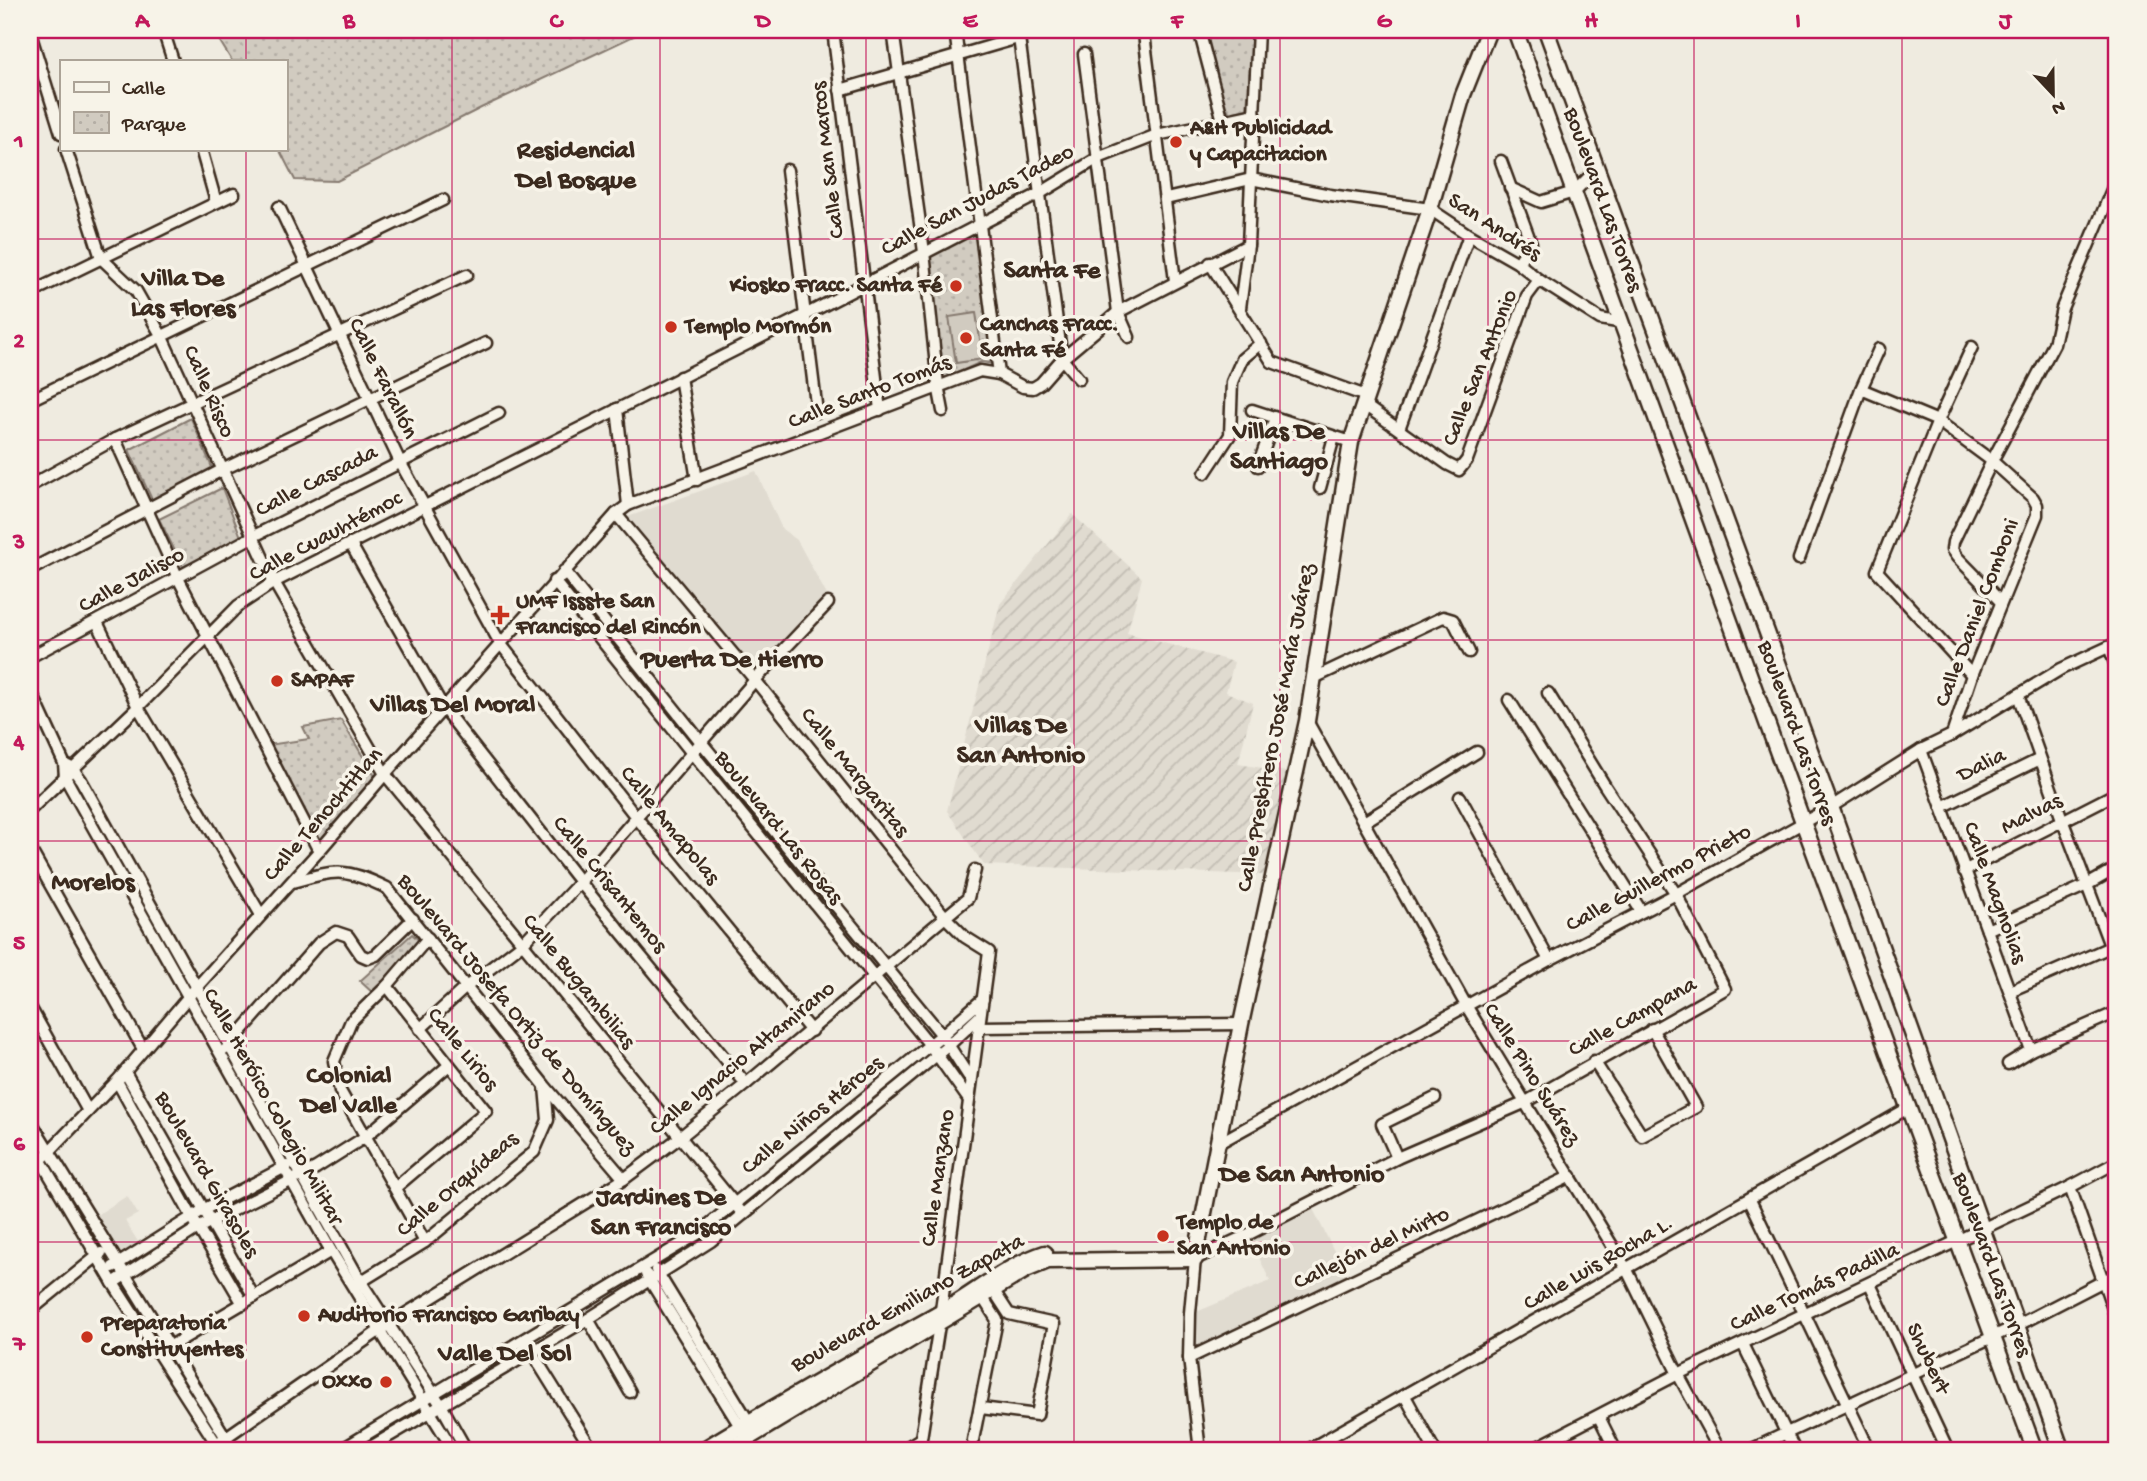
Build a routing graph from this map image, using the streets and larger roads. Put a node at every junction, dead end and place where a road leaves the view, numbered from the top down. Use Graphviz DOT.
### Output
graph roads {
  1 [pos="163,30"];
  2 [pos="833,30"];
  3 [pos="893,30"];
  4 [pos="955,30"];
  5 [pos="1156,30"];
  6 [pos="1199,30"];
  7 [pos="1258,30"];
  8 [pos="1489,30"];
  9 [pos="1515,30"];
  10 [pos="1546,30"];
  11 [pos="30,33"];
  12 [pos="1018,34"];
  13 [pos="1084,54"];
  14 [pos="958,55"];
  15 [pos="173,60"];
  16 [pos="898,72"];
  17 [pos="839,90"];
  18 [pos="1255,114"];
  19 [pos="1223,121"];
  20 [pos="60,130"];
  21 [pos="1157,135"];
  22 [pos="66,150"];
  23 [pos="201,150"];
  24 [pos="1098,158"];
  25 [pos="1502,161"];
  26 [pos="787,170"];
  27 [pos="1594,172"];
  28 [pos="2117,178"];
  29 [pos="1251,179"];
  30 [pos="1510,188"];
  31 [pos="1578,188"];
  32 [pos="234,194"];
  33 [pos="1039,194"];
  34 [pos="1166,199"];
  35 [pos="443,200"];
  36 [pos="216,202"];
  37 [pos="279,207"];
  38 [pos="1430,209"];
  39 [pos="981,224"];
  40 [pos="1469,234"];
  41 [pos="1248,245"];
  42 [pos="924,253"];
  43 [pos="101,258"];
  44 [pos="1210,263"];
  45 [pos="1518,263"];
  46 [pos="306,266"];
  47 [pos="467,275"];
  48 [pos="1539,280"];
  49 [pos="1175,281"];
  50 [pos="863,285"];
  51 [pos="30,293"];
  52 [pos="1240,309"];
  53 [pos="1118,312"];
  54 [pos="805,315"];
  55 [pos="1623,323"];
  56 [pos="161,335"];
  57 [pos="340,335"];
  58 [pos="1129,337"];
  59 [pos="486,343"];
  60 [pos="1261,343"];
  61 [pos="1972,347"];
  62 [pos="1879,349"];
  63 [pos="1062,359"];
  64 [pos="999,374"];
  65 [pos="680,377"];
  66 [pos="1079,379"];
  67 [pos="938,385"];
  68 [pos="1861,389"];
  69 [pos="370,397"];
  70 [pos="30,400"];
  71 [pos="1364,400"];
  72 [pos="191,405"];
  73 [pos="617,409"];
  74 [pos="880,410"];
  75 [pos="1252,410"];
  76 [pos="943,411"];
  77 [pos="817,412"];
  78 [pos="499,413"];
  79 [pos="1275,418"];
  80 [pos="1938,421"];
  81 [pos="1399,429"];
  82 [pos="1334,437"];
  83 [pos="115,439"];
  84 [pos="1351,442"];
  85 [pos="1992,461"];
  86 [pos="400,462"];
  87 [pos="1258,466"];
  88 [pos="222,470"];
  89 [pos="1205,473"];
  90 [pos="697,480"];
  91 [pos="30,486"];
  92 [pos="1320,488"];
  93 [pos="628,505"];
  94 [pos="424,507"];
  95 [pos="149,509"];
  96 [pos="615,514"];
  97 [pos="252,537"];
  98 [pos="351,543"];
  99 [pos="1799,559"];
  100 [pos="30,570"];
  101 [pos="564,571"];
  102 [pos="178,578"];
  103 [pos="554,581"];
  104 [pos="274,582"];
  105 [pos="2001,602"];
  106 [pos="828,603"];
  107 [pos="97,622"];
  108 [pos="208,638"];
  109 [pos="500,643"];
  110 [pos="2113,645"];
  111 [pos="1469,652"];
  112 [pos="30,657"];
  113 [pos="2117,668"];
  114 [pos="1972,675"];
  115 [pos="1314,678"];
  116 [pos="755,680"];
  117 [pos="30,689"];
  118 [pos="1548,693"];
  119 [pos="2018,695"];
  120 [pos="1509,700"];
  121 [pos="138,707"];
  122 [pos="444,709"];
  123 [pos="1307,721"];
  124 [pos="1952,735"];
  125 [pos="701,742"];
  126 [pos="1921,750"];
  127 [pos="1477,752"];
  128 [pos="692,753"];
  129 [pos="2040,759"];
  130 [pos="69,766"];
  131 [pos="385,774"];
  132 [pos="65,777"];
  133 [pos="2117,793"];
  134 [pos="1460,797"];
  135 [pos="1831,807"];
  136 [pos="1942,807"];
  137 [pos="30,810"];
  138 [pos="636,817"];
  139 [pos="1364,822"];
  140 [pos="1803,822"];
  141 [pos="2063,822"];
  142 [pos="30,849"];
  143 [pos="319,851"];
  144 [pos="2117,868"];
  145 [pos="975,870"];
  146 [pos="1964,871"];
  147 [pos="292,882"];
  148 [pos="580,882"];
  149 [pos="2087,885"];
  150 [pos="1676,894"];
  151 [pos="1641,911"];
  152 [pos="261,915"];
  153 [pos="946,918"];
  154 [pos="413,919"];
  155 [pos="1987,930"];
  156 [pos="428,938"];
  157 [pos="522,944"];
  158 [pos="2114,945"];
  159 [pos="989,952"];
  160 [pos="1549,960"];
  161 [pos="2117,964"];
  162 [pos="887,967"];
  163 [pos="875,976"];
  164 [pos="387,986"];
  165 [pos="466,987"];
  166 [pos="2010,991"];
  167 [pos="192,993"];
  168 [pos="983,999"];
  169 [pos="30,1007"];
  170 [pos="1467,1007"];
  171 [pos="2117,1012"];
  172 [pos="979,1021"];
  173 [pos="1241,1024"];
  174 [pos="420,1029"];
  175 [pos="1652,1029"];
  176 [pos="811,1031"];
  177 [pos="942,1035"];
  178 [pos="949,1045"];
  179 [pos="143,1049"];
  180 [pos="933,1050"];
  181 [pos="2031,1050"];
  182 [pos="224,1051"];
  183 [pos="1594,1061"];
  184 [pos="2008,1064"];
  185 [pos="448,1066"];
  186 [pos="125,1072"];
  187 [pos="972,1080"];
  188 [pos="117,1081"];
  189 [pos="746,1084"];
  190 [pos="545,1086"];
  191 [pos="1435,1098"];
  192 [pos="969,1100"];
  193 [pos="1524,1103"];
  194 [pos="1910,1107"];
  195 [pos="88,1111"];
  196 [pos="30,1121"];
  197 [pos="365,1137"];
  198 [pos="679,1138"];
  199 [pos="30,1142"];
  200 [pos="1217,1144"];
  201 [pos="49,1152"];
  202 [pos="1397,1158"];
  203 [pos="41,1160"];
  204 [pos="2117,1162"];
  205 [pos="289,1165"];
  206 [pos="30,1167"];
  207 [pos="301,1175"];
  208 [pos="1571,1176"];
  209 [pos="624,1179"];
  210 [pos="291,1181"];
  211 [pos="395,1188"];
  212 [pos="2070,1188"];
  213 [pos="1750,1199"];
  214 [pos="735,1205"];
  215 [pos="203,1210"];
  216 [pos="742,1213"];
  217 [pos="192,1217"];
  218 [pos="210,1221"];
  219 [pos="1983,1227"];
  220 [pos="198,1228"];
  221 [pos="1958,1241"];
  222 [pos="425,1242"];
  223 [pos="107,1248"];
  224 [pos="331,1251"];
  225 [pos="1195,1255"];
  226 [pos="97,1256"];
  227 [pos="647,1264"];
  228 [pos="117,1265"];
  229 [pos="1627,1270"];
  230 [pos="106,1271"];
  231 [pos="2117,1274"];
  232 [pos="125,1276"];
  233 [pos="654,1277"];
  234 [pos="2104,1282"];
  235 [pos="113,1283"];
  236 [pos="1870,1284"];
  237 [pos="357,1285"];
  238 [pos="989,1294"];
  239 [pos="254,1297"];
  240 [pos="243,1304"];
  241 [pos="30,1311"];
  242 [pos="1009,1314"];
  243 [pos="1804,1316"];
  244 [pos="589,1319"];
  245 [pos="940,1319"];
  246 [pos="997,1320"];
  247 [pos="2117,1320"];
  248 [pos="389,1324"];
  249 [pos="2016,1326"];
  250 [pos="378,1331"];
  251 [pos="1993,1336"];
  252 [pos="524,1340"];
  253 [pos="1743,1344"];
  254 [pos="169,1347"];
  255 [pos="533,1351"];
  256 [pos="1189,1358"];
  257 [pos="1912,1373"];
  258 [pos="1678,1374"];
  259 [pos="630,1392"];
  260 [pos="434,1393"];
  261 [pos="1405,1396"];
  262 [pos="424,1399"];
  263 [pos="1848,1403"];
  264 [pos="441,1405"];
  265 [pos="981,1408"];
  266 [pos="431,1411"];
  267 [pos="1599,1418"];
  268 [pos="1787,1432"];
  269 [pos="226,1437"];
  270 [pos="920,1439"];
  271 [pos="736,1440"];
  272 [pos="973,1440"];
  273 [pos="219,1448"];
  274 [pos="206,1451"];
  275 [pos="234,1451"];
  276 [pos="339,1451"];
  277 [pos="364,1451"];
  278 [pos="454,1451"];
  279 [pos="467,1451"];
  280 [pos="593,1451"];
  281 [pos="701,1451"];
  282 [pos="901,1451"];
  283 [pos="919,1451"];
  284 [pos="1200,1451"];
  285 [pos="1306,1451"];
  286 [pos="1435,1451"];
  287 [pos="1530,1451"];
  288 [pos="1616,1451"];
  289 [pos="1720,1451"];
  290 [pos="1748,1451"];
  291 [pos="1795,1451"];
  292 [pos="1870,1451"];
  293 [pos="1948,1451"];
  294 [pos="2035,1451"];
  295 [pos="2062,1451"];
  1 -- 15 [label="street"];
  2 -- 17 [label="street, Calle San Marcos"];
  3 -- 16 [label="street"];
  4 -- 14 [label="street"];
  5 -- 21 [label="street"];
  6 -- 19 [label="street"];
  7 -- 18 [label="street"];
  8 -- 38 [label="street, Calle Presbítero José María Juárez"];
  9 -- 31 [label="street, Boulevard Las Torres"];
  10 -- 27 [label="street, Boulevard Las Torres"];
  11 -- 20 [label="street"];
  12 -- 14 [label="street"];
  12 -- 33 [label="street"];
  13 -- 24 [label="street"];
  14 -- 16 [label="street"];
  14 -- 39 [label="street"];
  16 -- 17 [label="street"];
  16 -- 42 [label="street"];
  17 -- 50 [label="street, Calle San Marcos"];
  18 -- 19 [label="street, Calle San Judas Tadeo"];
  18 -- 29 [label="street"];
  19 -- 21 [label="street, Calle San Judas Tadeo"];
  21 -- 24 [label="street, Calle San Judas Tadeo"];
  21 -- 34 [label="street"];
  22 -- 43 [label="street, Calle Risco"];
  23 -- 36 [label="street"];
  24 -- 33 [label="street, Calle San Judas Tadeo"];
  24 -- 53 [label="street"];
  25 -- 30 [label="street"];
  26 -- 54 [label="street"];
  27 -- 31 [label="street"];
  27 -- 135 [label="street, Boulevard Las Torres"];
  28 -- 85 [label="street"];
  29 -- 34 [label="street"];
  29 -- 38 [label="street, San Andrés"];
  29 -- 41 [label="street"];
  30 -- 31 [label="street"];
  30 -- 45 [label="street"];
  31 -- 55 [label="street, Boulevard Las Torres"];
  32 -- 36 [label="street"];
  33 -- 39 [label="street, Calle San Judas Tadeo"];
  33 -- 63 [label="street"];
  34 -- 49 [label="street"];
  35 -- 46 [label="street"];
  36 -- 43 [label="street"];
  37 -- 46 [label="street, Calle Farallón"];
  38 -- 40 [label="street, San Andrés"];
  38 -- 71 [label="street, Calle Presbítero José María Juárez"];
  39 -- 42 [label="street, Calle San Judas Tadeo"];
  39 -- 64 [label="street"];
  40 -- 45 [label="street, San Andrés"];
  40 -- 81 [label="street"];
  41 -- 44 [label="street, Calle Santo Tomás"];
  41 -- 52 [label="street"];
  42 -- 50 [label="street, Calle San Judas Tadeo"];
  42 -- 67 [label="street"];
  43 -- 51 [label="street"];
  43 -- 56 [label="street, Calle Risco"];
  44 -- 49 [label="street, Calle Santo Tomás"];
  44 -- 52 [label="street"];
  45 -- 48 [label="street, San Andrés"];
  46 -- 56 [label="street"];
  46 -- 57 [label="street, Calle Farallón"];
  47 -- 57 [label="street"];
  48 -- 55 [label="street, San Andrés"];
  48 -- 81 [label="street, Calle San Antonio"];
  49 -- 53 [label="street, Calle Santo Tomás"];
  50 -- 54 [label="street, Calle San Judas Tadeo"];
  50 -- 74 [label="street, Calle San Marcos"];
  52 -- 60 [label="street"];
  53 -- 58 [label="street"];
  53 -- 63 [label="street, Calle Santo Tomás"];
  54 -- 65 [label="street, Calle San Judas Tadeo"];
  54 -- 77 [label="street"];
  55 -- 140 [label="street, Boulevard Las Torres"];
  56 -- 70 [label="street"];
  56 -- 72 [label="street, Calle Risco"];
  57 -- 69 [label="street, Calle Farallón"];
  57 -- 72 [label="street"];
  59 -- 69 [label="street"];
  60 -- 71 [label="street"];
  60 -- 89 [label="street"];
  61 -- 80 [label="street"];
  62 -- 68 [label="street"];
  63 -- 64 [label="street, Calle Santo Tomás"];
  63 -- 66 [label="street"];
  64 -- 67 [label="street, Calle Santo Tomás"];
  65 -- 73 [label="street, Calle San Judas Tadeo"];
  65 -- 90 [label="street"];
  67 -- 74 [label="street, Calle Santo Tomás"];
  67 -- 76 [label="street"];
  68 -- 80 [label="street"];
  68 -- 99 [label="street"];
  69 -- 86 [label="street, Calle Farallón"];
  69 -- 88 [label="street"];
  71 -- 81 [label="street"];
  71 -- 84 [label="street, Calle Presbítero José María Juárez"];
  72 -- 83 [label="street"];
  72 -- 88 [label="street, Calle Risco"];
  73 -- 93 [label="street"];
  73 -- 94 [label="street, Calle Cuauhtémoc"];
  74 -- 90 [label="street, Calle Santo Tomás"];
  75 -- 79 [label="street"];
  78 -- 86 [label="street, Calle Cascada"];
  79 -- 82 [label="street"];
  79 -- 87 [label="street"];
  80 -- 85 [label="street"];
  80 -- 114 [label="street"];
  82 -- 84 [label="street"];
  82 -- 92 [label="street"];
  83 -- 91 [label="street"];
  83 -- 95 [label="street"];
  84 -- 115 [label="street, Calle Presbítero José María Juárez"];
  85 -- 105 [label="street, Calle Daniel Comboni"];
  85 -- 105 [label="street"];
  86 -- 94 [label="street, Calle Farallón"];
  86 -- 97 [label="street, Calle Cascada"];
  88 -- 95 [label="street"];
  88 -- 97 [label="street, Calle Risco"];
  90 -- 93 [label="street, Calle Santo Tomás"];
  93 -- 96 [label="street, Calle Tenochtitlan"];
  94 -- 98 [label="street, Calle Cuauhtémoc"];
  94 -- 109 [label="street, Calle Farallón"];
  95 -- 100 [label="street"];
  95 -- 102 [label="street"];
  96 -- 101 [label="street, Calle Tenochtitlan"];
  96 -- 116 [label="street, Calle Margaritas"];
  97 -- 102 [label="street, Calle Jalisco"];
  97 -- 104 [label="street, Calle Risco"];
  98 -- 104 [label="street, Calle Cuauhtémoc"];
  98 -- 122 [label="street, Calle Crisantemos"];
  101 -- 103 [label="street, Calle Tenochtitlan"];
  101 -- 125 [label="street, Boulevard Las Rosas"];
  102 -- 107 [label="street, Calle Jalisco"];
  102 -- 108 [label="street"];
  103 -- 109 [label="street, Calle Tenochtitlan"];
  103 -- 128 [label="street, Boulevard Las Rosas"];
  104 -- 108 [label="street, Calle Cuauhtémoc"];
  104 -- 131 [label="street, Calle Bugambilias"];
  105 -- 114 [label="street, Calle Daniel Comboni"];
  106 -- 116 [label="street"];
  107 -- 112 [label="street, Calle Jalisco"];
  107 -- 121 [label="street"];
  108 -- 121 [label="street, Calle Cuauhtémoc"];
  108 -- 143 [label="street"];
  109 -- 122 [label="street, Calle Tenochtitlan"];
  109 -- 138 [label="street, Calle Amapolas"];
  110 -- 113 [label="street"];
  110 -- 119 [label="street, Calle Guillermo Prieto"];
  111 -- 115 [label="street"];
  114 -- 124 [label="street, Calle Daniel Comboni"];
  115 -- 123 [label="street, Calle Presbítero José María Juárez"];
  116 -- 125 [label="street"];
  116 -- 153 [label="street, Calle Margaritas"];
  117 -- 130 [label="street, Calle Heróico Colegio Militar"];
  118 -- 150 [label="street"];
  119 -- 124 [label="street, Calle Guillermo Prieto"];
  119 -- 129 [label="street"];
  120 -- 151 [label="street"];
  121 -- 130 [label="street, Calle Cuauhtémoc"];
  121 -- 152 [label="street"];
  122 -- 131 [label="street, Calle Tenochtitlan"];
  122 -- 148 [label="street, Calle Crisantemos"];
  123 -- 139 [label="street, Calle Pino Suárez"];
  123 -- 173 [label="street, Calle Presbítero José María Juárez"];
  124 -- 126 [label="street, Calle Guillermo Prieto"];
  125 -- 128 [label="street"];
  125 -- 162 [label="street, Boulevard Las Rosas"];
  126 -- 135 [label="street, Calle Guillermo Prieto"];
  126 -- 136 [label="street, Calle Magnolias"];
  127 -- 139 [label="street"];
  128 -- 138 [label="street"];
  128 -- 163 [label="street, Boulevard Las Rosas"];
  129 -- 136 [label="street, Dalia"];
  129 -- 141 [label="street"];
  130 -- 132 [label="street, Calle Cuauhtémoc"];
  130 -- 167 [label="street, Calle Heróico Colegio Militar"];
  131 -- 143 [label="street, Calle Tenochtitlan"];
  131 -- 157 [label="street, Calle Bugambilias"];
  132 -- 137 [label="street, Calle Cuauhtémoc"];
  132 -- 167 [label="street, Calle Heróico Colegio Militar"];
  133 -- 141 [label="street, Malvas"];
  134 -- 160 [label="street"];
  135 -- 140 [label="street, Calle Guillermo Prieto"];
  135 -- 219 [label="street, Boulevard Las Torres"];
  136 -- 146 [label="street, Calle Magnolias"];
  138 -- 148 [label="street"];
  138 -- 176 [label="street, Calle Amapolas"];
  139 -- 170 [label="street, Calle Pino Suárez"];
  140 -- 150 [label="street, Calle Guillermo Prieto"];
  140 -- 194 [label="street, Boulevard Las Torres"];
  141 -- 146 [label="street, Malvas"];
  141 -- 149 [label="street"];
  142 -- 179 [label="street"];
  143 -- 147 [label="street, Calle Tenochtitlan"];
  144 -- 149 [label="street"];
  145 -- 153 [label="street, Calle Ignacio Altamirano"];
  146 -- 155 [label="street, Calle Magnolias"];
  147 -- 152 [label="street, Calle Tenochtitlan"];
  147 -- 154 [label="street, Boulevard Josefa Ortiz de Domínguez"];
  148 -- 157 [label="street"];
  148 -- 189 [label="street, Calle Crisantemos"];
  149 -- 155 [label="street"];
  149 -- 158 [label="street"];
  150 -- 151 [label="street, Calle Guillermo Prieto"];
  150 -- 175 [label="street, Calle Campana"];
  151 -- 160 [label="street, Calle Guillermo Prieto"];
  152 -- 167 [label="street, Calle Tenochtitlan"];
  153 -- 159 [label="street, Calle Margaritas"];
  153 -- 162 [label="street, Calle Ignacio Altamirano"];
  154 -- 156 [label="street, Boulevard Josefa Ortiz de Domínguez"];
  154 -- 182 [label="street"];
  155 -- 166 [label="street, Calle Magnolias"];
  156 -- 164 [label="street"];
  156 -- 165 [label="street, Boulevard Josefa Ortiz de Domínguez"];
  157 -- 165 [label="street"];
  157 -- 198 [label="street, Calle Bugambilias"];
  158 -- 161 [label="street"];
  158 -- 166 [label="street"];
  159 -- 168 [label="street, Calle Manzano"];
  160 -- 170 [label="street, Calle Guillermo Prieto"];
  162 -- 163 [label="street, Calle Ignacio Altamirano"];
  162 -- 177 [label="street, Boulevard Las Rosas"];
  163 -- 176 [label="street, Calle Ignacio Altamirano"];
  163 -- 180 [label="street, Boulevard Las Rosas"];
  164 -- 174 [label="street, Calle Lirios"];
  164 -- 197 [label="street"];
  165 -- 174 [label="street"];
  165 -- 190 [label="street, Boulevard Josefa Ortiz de Domínguez"];
  166 -- 181 [label="street, Calle Magnolias"];
  167 -- 179 [label="street, Calle Tenochtitlan"];
  167 -- 182 [label="street, Calle Heróico Colegio Militar"];
  168 -- 172 [label="street, Calle Manzano"];
  168 -- 177 [label="street, Calle Niños Héroes"];
  169 -- 195 [label="street"];
  170 -- 193 [label="street, Calle Pino Suárez"];
  170 -- 200 [label="street, Calle Guillermo Prieto"];
  171 -- 181 [label="street"];
  172 -- 173 [label="street"];
  172 -- 178 [label="street, Calle Niños Héroes"];
  172 -- 187 [label="street, Calle Manzano"];
  173 -- 200 [label="street, Calle Presbítero José María Juárez"];
  174 -- 185 [label="street, Calle Lirios"];
  175 -- 183 [label="street, Calle Campana"];
  175 -- 183 [label="street"];
  176 -- 189 [label="street, Calle Ignacio Altamirano"];
  177 -- 178 [label="street, Boulevard Las Rosas"];
  177 -- 180 [label="street, Calle Niños Héroes"];
  178 -- 180 [label="street, Calle Niños Héroes"];
  178 -- 187 [label="street, Boulevard Las Rosas"];
  179 -- 186 [label="street, Calle Tenochtitlan"];
  180 -- 192 [label="street, Boulevard Las Rosas"];
  180 -- 214 [label="street, Calle Niños Héroes"];
  180 -- 216 [label="street, Calle Niños Héroes"];
  181 -- 184 [label="street"];
  182 -- 205 [label="street, Calle Heróico Colegio Militar"];
  183 -- 193 [label="street, Calle Campana"];
  185 -- 197 [label="street"];
  185 -- 211 [label="street, Calle Lirios"];
  186 -- 188 [label="street, Calle Tenochtitlan"];
  186 -- 215 [label="street, Boulevard Girasoles"];
  187 -- 192 [label="street, Calle Manzano"];
  188 -- 195 [label="street, Calle Tenochtitlan"];
  188 -- 217 [label="street, Boulevard Girasoles"];
  189 -- 198 [label="street, Calle Ignacio Altamirano"];
  190 -- 209 [label="street, Boulevard Josefa Ortiz de Domínguez"];
  190 -- 222 [label="street, Calle Orquídeas"];
  191 -- 202 [label="street"];
  192 -- 245 [label="street, Calle Manzano"];
  193 -- 202 [label="street, Calle Campana"];
  193 -- 208 [label="street, Calle Pino Suárez"];
  194 -- 213 [label="street, Calle Luis Rocha L."];
  194 -- 221 [label="street, Boulevard Las Torres"];
  195 -- 201 [label="street, Calle Tenochtitlan"];
  196 -- 201 [label="street"];
  197 -- 207 [label="street"];
  197 -- 211 [label="street"];
  198 -- 209 [label="street, Calle Ignacio Altamirano"];
  198 -- 214 [label="street, Calle Bugambilias"];
  199 -- 203 [label="street"];
  200 -- 225 [label="street, Calle Presbítero José María Juárez"];
  201 -- 203 [label="street, Calle Tenochtitlan"];
  201 -- 223 [label="street"];
  202 -- 225 [label="street, Calle Campana"];
  203 -- 206 [label="street, Calle Tenochtitlan"];
  203 -- 226 [label="street"];
  204 -- 212 [label="street, Calle Tomás Padilla"];
  205 -- 207 [label="street, Calle Heróico Colegio Militar"];
  205 -- 210 [label="street, Calle Heróico Colegio Militar"];
  205 -- 215 [label="street"];
  207 -- 210 [label="street"];
  207 -- 237 [label="street, Calle Heróico Colegio Militar"];
  208 -- 229 [label="street, Calle Pino Suárez"];
  208 -- 256 [label="street, Callejón del Mirto"];
  209 -- 248 [label="street, Calle Ignacio Altamirano"];
  210 -- 218 [label="street"];
  210 -- 224 [label="street, Calle Heróico Colegio Militar"];
  211 -- 222 [label="street"];
  212 -- 219 [label="street, Calle Tomás Padilla"];
  212 -- 234 [label="street"];
  213 -- 229 [label="street, Calle Luis Rocha L."];
  213 -- 243 [label="street"];
  214 -- 216 [label="street, Calle Bugambilias"];
  214 -- 227 [label="street, Calle Niños Héroes"];
  215 -- 217 [label="street"];
  215 -- 218 [label="street, Boulevard Girasoles"];
  216 -- 233 [label="street, Calle Niños Héroes"];
  217 -- 220 [label="street, Boulevard Girasoles"];
  217 -- 228 [label="street"];
  218 -- 220 [label="street"];
  218 -- 239 [label="street, Boulevard Girasoles"];
  219 -- 221 [label="street, Calle Tomás Padilla"];
  219 -- 249 [label="street, Boulevard Las Torres"];
  220 -- 232 [label="street"];
  220 -- 240 [label="street, Boulevard Girasoles"];
  221 -- 236 [label="street, Calle Tomás Padilla"];
  221 -- 251 [label="street, Boulevard Las Torres"];
  222 -- 237 [label="street, Calle Orquídeas"];
  223 -- 226 [label="street"];
  223 -- 228 [label="street"];
  224 -- 237 [label="street, Calle Heróico Colegio Militar"];
  224 -- 239 [label="street"];
  225 -- 238 [label="street, Boulevard Emiliano Zapata"];
  225 -- 245 [label="street, Boulevard Emiliano Zapata"];
  225 -- 256 [label="street, Calle Presbítero José María Juárez"];
  226 -- 230 [label="street"];
  226 -- 241 [label="street"];
  227 -- 233 [label="street"];
  227 -- 252 [label="street, Calle Niños Héroes"];
  228 -- 230 [label="street"];
  228 -- 232 [label="street"];
  229 -- 258 [label="street, Calle Pino Suárez"];
  229 -- 261 [label="street, Calle Luis Rocha L."];
  230 -- 235 [label="street"];
  231 -- 234 [label="street"];
  232 -- 235 [label="street"];
  232 -- 254 [label="street"];
  233 -- 244 [label="street, Calle Niños Héroes"];
  233 -- 271 [label="street"];
  234 -- 247 [label="street"];
  234 -- 249 [label="street"];
  235 -- 273 [label="street"];
  236 -- 243 [label="street, Calle Tomás Padilla"];
  236 -- 257 [label="street, Shubert"];
  237 -- 248 [label="street, Calle Heróico Colegio Militar"];
  237 -- 250 [label="street, Calle Heróico Colegio Militar"];
  238 -- 242 [label="street"];
  238 -- 245 [label="street, Boulevard Emiliano Zapata"];
  238 -- 246 [label="street"];
  239 -- 240 [label="street"];
  240 -- 254 [label="street"];
  242 -- 246 [label="street"];
  242 -- 265 [label="street"];
  243 -- 253 [label="street, Calle Tomás Padilla"];
  243 -- 263 [label="street"];
  244 -- 255 [label="street, Calle Niños Héroes"];
  244 -- 259 [label="street"];
  245 -- 270 [label="street, Calle Manzano"];
  245 -- 271 [label="street, Boulevard Emiliano Zapata"];
  246 -- 265 [label="street"];
  248 -- 250 [label="street, Calle Ignacio Altamirano"];
  248 -- 260 [label="street, Calle Heróico Colegio Militar"];
  249 -- 251 [label="street"];
  249 -- 295 [label="street, Boulevard Las Torres"];
  250 -- 262 [label="street, Calle Heróico Colegio Militar"];
  250 -- 269 [label="street, Calle Ignacio Altamirano"];
  251 -- 257 [label="street"];
  251 -- 294 [label="street, Boulevard Las Torres"];
  252 -- 255 [label="street"];
  252 -- 260 [label="street, Calle Niños Héroes"];
  253 -- 258 [label="street, Calle Tomás Padilla"];
  253 -- 268 [label="street"];
  254 -- 269 [label="street"];
  255 -- 264 [label="street, Calle Niños Héroes"];
  255 -- 280 [label="street"];
  256 -- 284 [label="street, Calle Presbítero José María Juárez"];
  257 -- 263 [label="street"];
  257 -- 293 [label="street, Shubert"];
  258 -- 267 [label="street, Calle Tomás Padilla"];
  258 -- 289 [label="street, Calle Pino Suárez"];
  260 -- 262 [label="street, Calle Niños Héroes"];
  260 -- 264 [label="street, Calle Heróico Colegio Militar"];
  261 -- 285 [label="street, Calle Luis Rocha L."];
  261 -- 286 [label="street"];
  262 -- 266 [label="street, Calle Heróico Colegio Militar"];
  262 -- 276 [label="street, Calle Niños Héroes"];
  263 -- 268 [label="street"];
  263 -- 292 [label="street"];
  264 -- 266 [label="street, Calle Niños Héroes"];
  264 -- 279 [label="street, Calle Heróico Colegio Militar"];
  265 -- 272 [label="street"];
  266 -- 277 [label="street, Calle Niños Héroes"];
  266 -- 278 [label="street, Calle Heróico Colegio Militar"];
  267 -- 287 [label="street, Calle Tomás Padilla"];
  267 -- 288 [label="street"];
  268 -- 290 [label="street"];
  268 -- 291 [label="street"];
  269 -- 273 [label="street, Calle Ignacio Altamirano"];
  269 -- 275 [label="street"];
  270 -- 282 [label="street"];
  270 -- 283 [label="street, Calle Manzano"];
  271 -- 281 [label="street, Boulevard Emiliano Zapata"];
  273 -- 274 [label="street, Calle Ignacio Altamirano"];
}
